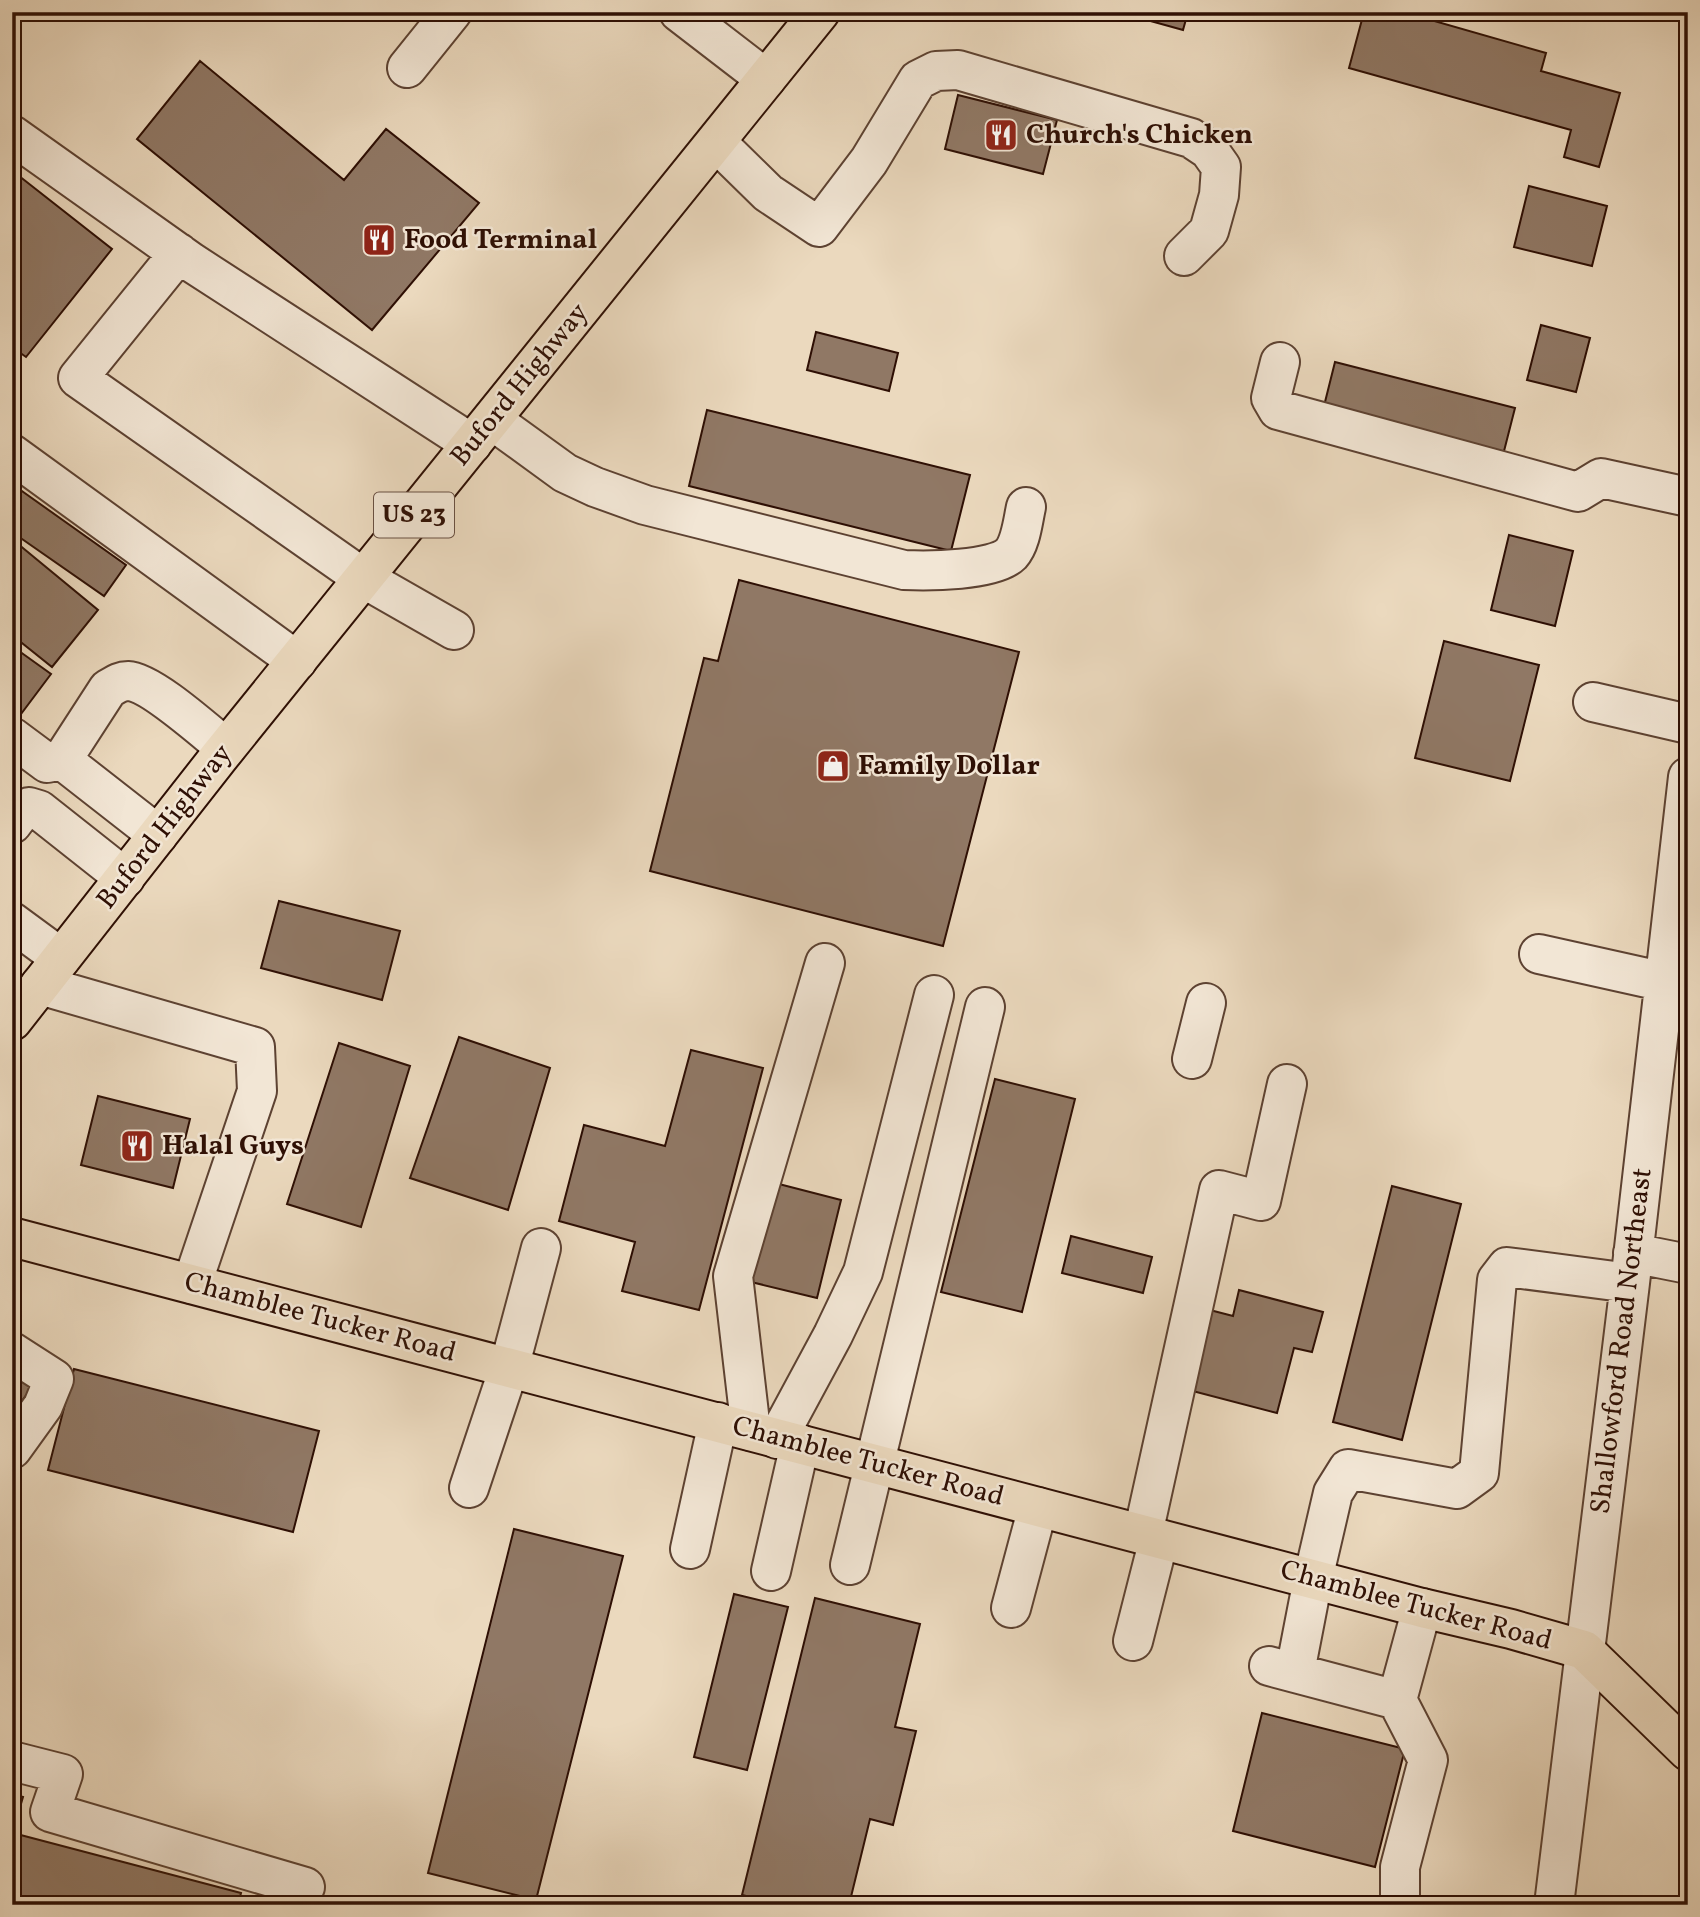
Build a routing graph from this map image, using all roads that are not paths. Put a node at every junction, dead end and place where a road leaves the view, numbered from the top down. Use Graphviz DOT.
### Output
graph roads {
  1 [pos="452,12"];
  2 [pos="678,12"];
  3 [pos="820,12"];
  4 [pos="407,68"];
  5 [pos="766,79"];
  6 [pos="12,135"];
  7 [pos="716,142"];
  8 [pos="179,253"];
  9 [pos="1184,256"];
  10 [pos="1280,362"];
  11 [pos="482,432"];
  12 [pos="12,454"];
  13 [pos="1688,497"];
  14 [pos="1026,507"];
  15 [pos="363,578"];
  16 [pos="454,630"];
  17 [pos="297,661"];
  18 [pos="1593,702"];
  19 [pos="1688,723"];
  20 [pos="12,737"];
  21 [pos="226,748"];
  22 [pos="62,760"];
  23 [pos="1688,777"];
  24 [pos="12,824"];
  25 [pos="158,835"];
  26 [pos="125,878"];
  27 [pos="12,922"];
  28 [pos="1539,954"];
  29 [pos="825,963"];
  30 [pos="51,972"];
  31 [pos="1665,982"];
  32 [pos="934,995"];
  33 [pos="1206,1003"];
  34 [pos="985,1007"];
  35 [pos="12,1021"];
  36 [pos="1192,1059"];
  37 [pos="1287,1084"];
  38 [pos="12,1237"];
  39 [pos="541,1248"];
  40 [pos="1688,1264"];
  41 [pos="1632,1268"];
  42 [pos="192,1284"];
  43 [pos="12,1352"];
  44 [pos="509,1368"];
  45 [pos="762,1434"];
  46 [pos="12,1449"];
  47 [pos="874,1464"];
  48 [pos="469,1488"];
  49 [pos="1038,1507"];
  50 [pos="1151,1537"];
  51 [pos="690,1549"];
  52 [pos="850,1565"];
  53 [pos="771,1571"];
  54 [pos="1313,1579"];
  55 [pos="1011,1608"];
  56 [pos="1422,1608"];
  57 [pos="1133,1641"];
  58 [pos="1584,1650"];
  59 [pos="1397,1700"];
  60 [pos="1688,1751"];
  61 [pos="12,1761"];
  62 [pos="305,1887"];
  63 [pos="1400,1905"];
  64 [pos="1553,1905"];
  1 -- 4 [label="street"];
  2 -- 5 [label="street"];
  3 -- 5 [label="main road, Buford Highway / US 23"];
  5 -- 7 [label="main road, Buford Highway / US 23"];
  6 -- 8 [label="street"];
  7 -- 9 [label="street"];
  7 -- 11 [label="main road, Buford Highway / US 23"];
  8 -- 11 [label="street"];
  8 -- 15 [label="street"];
  10 -- 13 [label="street"];
  11 -- 14 [label="street"];
  11 -- 15 [label="main road, Buford Highway / US 23"];
  12 -- 17 [label="street"];
  15 -- 16 [label="street"];
  15 -- 17 [label="main road, Buford Highway / US 23"];
  17 -- 21 [label="main road, Buford Highway / US 23"];
  18 -- 19 [label="street"];
  20 -- 22 [label="street"];
  21 -- 22 [label="street"];
  21 -- 25 [label="main road, Buford Highway / US 23"];
  22 -- 25 [label="street"];
  23 -- 31 [label="street, Shallowford Road Northeast"];
  24 -- 26 [label="street"];
  25 -- 26 [label="main road, Buford Highway / US 23"];
  26 -- 30 [label="main road, Buford Highway / US 23"];
  27 -- 30 [label="street"];
  28 -- 31 [label="street"];
  29 -- 45 [label="street"];
  30 -- 35 [label="main road, Buford Highway / US 23"];
  30 -- 42 [label="street"];
  31 -- 41 [label="street, Shallowford Road Northeast"];
  32 -- 45 [label="street"];
  33 -- 36 [label="street"];
  34 -- 47 [label="street"];
  37 -- 50 [label="street"];
  38 -- 42 [label="main road, Chamblee Tucker Road"];
  39 -- 44 [label="street"];
  40 -- 41 [label="street"];
  41 -- 54 [label="street"];
  41 -- 58 [label="street, Shallowford Road Northeast"];
  42 -- 44 [label="main road, Chamblee Tucker Road"];
  43 -- 46 [label="street"];
  44 -- 45 [label="main road, Chamblee Tucker Road"];
  44 -- 48 [label="street"];
  45 -- 47 [label="main road, Chamblee Tucker Road"];
  45 -- 51 [label="street"];
  45 -- 53 [label="street"];
  47 -- 49 [label="main road, Chamblee Tucker Road"];
  47 -- 52 [label="street"];
  49 -- 50 [label="main road, Chamblee Tucker Road"];
  49 -- 55 [label="street"];
  50 -- 54 [label="main road, Chamblee Tucker Road"];
  50 -- 57 [label="street"];
  54 -- 56 [label="main road, Chamblee Tucker Road"];
  54 -- 59 [label="street"];
  56 -- 58 [label="main road, Chamblee Tucker Road"];
  56 -- 59 [label="street"];
  58 -- 60 [label="main road, Chamblee Tucker Road"];
  58 -- 64 [label="street, Shallowford Road Northeast"];
  59 -- 63 [label="street"];
  61 -- 62 [label="street"];
}
